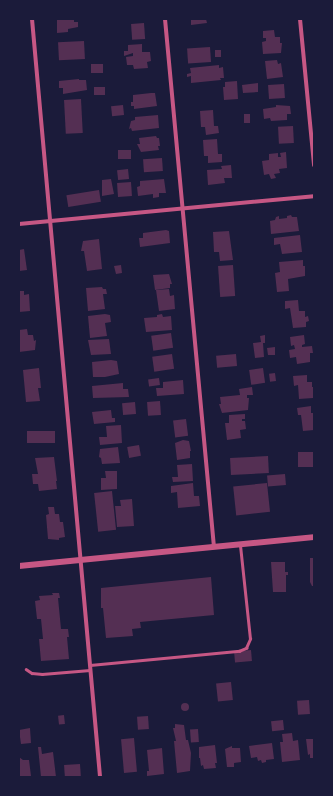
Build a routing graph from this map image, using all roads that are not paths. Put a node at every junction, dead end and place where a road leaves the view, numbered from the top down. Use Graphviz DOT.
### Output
graph roads {
  1 [pos="32,19"];
  2 [pos="165,19"];
  3 [pos="300,19"];
  4 [pos="314,165"];
  5 [pos="314,196"];
  6 [pos="184,208"];
  7 [pos="50,221"];
  8 [pos="19,224"];
  9 [pos="314,537"];
  10 [pos="240,544"];
  11 [pos="214,547"];
  12 [pos="81,560"];
  13 [pos="19,566"];
  14 [pos="90,665"];
  15 [pos="26,669"];
  16 [pos="90,670"];
  17 [pos="100,777"];
  1 -- 7 [label="street"];
  2 -- 6 [label="street"];
  3 -- 4 [label="street"];
  5 -- 6 [label="street"];
  6 -- 7 [label="street"];
  6 -- 11 [label="street"];
  7 -- 8 [label="street"];
  7 -- 12 [label="street"];
  9 -- 10 [label="street"];
  10 -- 11 [label="street"];
  10 -- 14 [label="lane"];
  11 -- 12 [label="street"];
  12 -- 13 [label="street"];
  12 -- 14 [label="street"];
  14 -- 16 [label="street"];
  15 -- 16 [label="lane"];
  16 -- 17 [label="street"];
}
